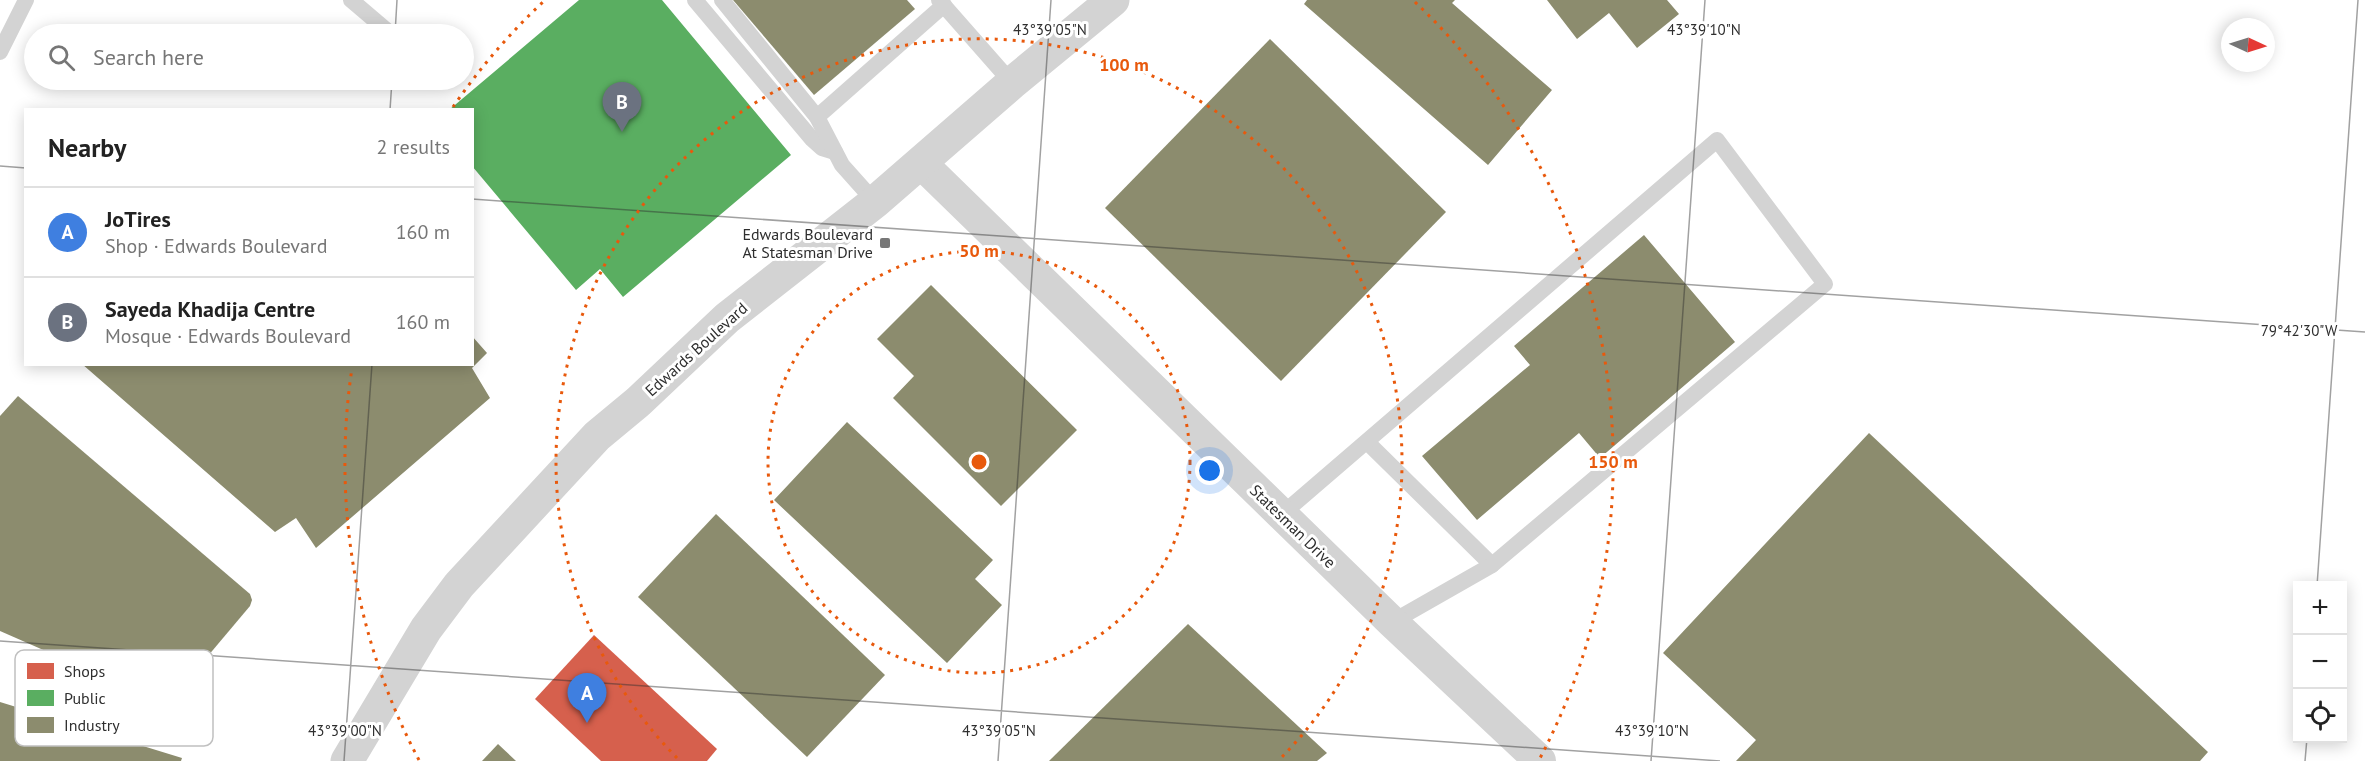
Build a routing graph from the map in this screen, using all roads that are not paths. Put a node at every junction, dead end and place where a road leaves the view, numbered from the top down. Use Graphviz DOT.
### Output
graph roads {
  1 [pos="26,0"];
  2 [pos="351,0"];
  3 [pos="695,0"];
  4 [pos="722,0"];
  5 [pos="1113,0"];
  6 [pos="942,3"];
  7 [pos="379,24"];
  8 [pos="0,52"];
  9 [pos="1012,83"];
  10 [pos="817,117"];
  11 [pos="835,152"];
  12 [pos="921,163"];
  13 [pos="875,202"];
  14 [pos="1367,442"];
  15 [pos="1281,514"];
  16 [pos="1492,565"];
  17 [pos="1392,622"];
  18 [pos="347,761"];
  19 [pos="1540,761"];
  1 -- 8 [label="lane"];
  2 -- 7 [label="lane"];
  3 -- 11 [label="lane"];
  4 -- 10 [label="lane"];
  5 -- 9 [label="street, Edwards Boulevard"];
  6 -- 9 [label="lane"];
  6 -- 10 [label="lane"];
  9 -- 12 [label="street, Edwards Boulevard"];
  10 -- 11 [label="lane"];
  11 -- 13 [label="lane"];
  12 -- 13 [label="street, Edwards Boulevard"];
  12 -- 15 [label="street, Statesman Drive"];
  13 -- 18 [label="street, Edwards Boulevard"];
  14 -- 15 [label="lane"];
  14 -- 16 [label="lane"];
  14 -- 16 [label="lane"];
  15 -- 17 [label="street, Statesman Drive"];
  16 -- 17 [label="lane"];
  17 -- 19 [label="street, Statesman Drive"];
}
